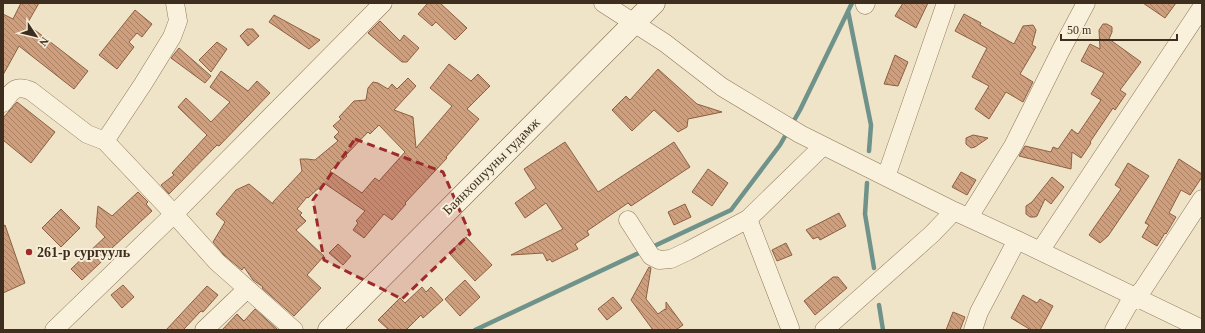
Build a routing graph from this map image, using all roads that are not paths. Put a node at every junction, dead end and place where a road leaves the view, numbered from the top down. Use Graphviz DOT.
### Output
graph roads {
  1 [pos="175,3"];
  2 [pos="383,3"];
  3 [pos="603,3"];
  4 [pos="654,3"];
  5 [pos="946,3"];
  6 [pos="1086,3"];
  7 [pos="1202,7"];
  8 [pos="634,23"];
  9 [pos="3,103"];
  10 [pos="105,141"];
  11 [pos="822,146"];
  12 [pos="886,177"];
  13 [pos="1202,199"];
  14 [pos="174,214"];
  15 [pos="962,214"];
  16 [pos="748,219"];
  17 [pos="628,220"];
  18 [pos="1017,240"];
  19 [pos="1040,251"];
  20 [pos="247,289"];
  21 [pos="1136,297"];
  22 [pos="790,328"];
  23 [pos="1202,329"];
  24 [pos="54,330"];
  25 [pos="204,330"];
  26 [pos="294,330"];
  27 [pos="329,330"];
  28 [pos="824,330"];
  29 [pos="973,330"];
  30 [pos="1114,330"];
  1 -- 10 [label="street"];
  2 -- 14 [label="street"];
  3 -- 8 [label="street"];
  4 -- 8 [label="main road, Баянхошууны гудамж"];
  5 -- 12 [label="street"];
  6 -- 15 [label="street"];
  7 -- 19 [label="street"];
  8 -- 11 [label="street"];
  8 -- 27 [label="main road, Баянхошууны гудамж"];
  9 -- 10 [label="street"];
  10 -- 14 [label="street"];
  11 -- 12 [label="street"];
  11 -- 16 [label="street"];
  12 -- 15 [label="street"];
  13 -- 21 [label="street"];
  14 -- 20 [label="street"];
  14 -- 24 [label="street"];
  15 -- 18 [label="street"];
  15 -- 28 [label="street"];
  16 -- 17 [label="street"];
  16 -- 22 [label="street"];
  18 -- 19 [label="street"];
  18 -- 29 [label="street"];
  19 -- 21 [label="street"];
  20 -- 25 [label="street"];
  20 -- 26 [label="street"];
  21 -- 23 [label="street"];
  21 -- 30 [label="street"];
}
